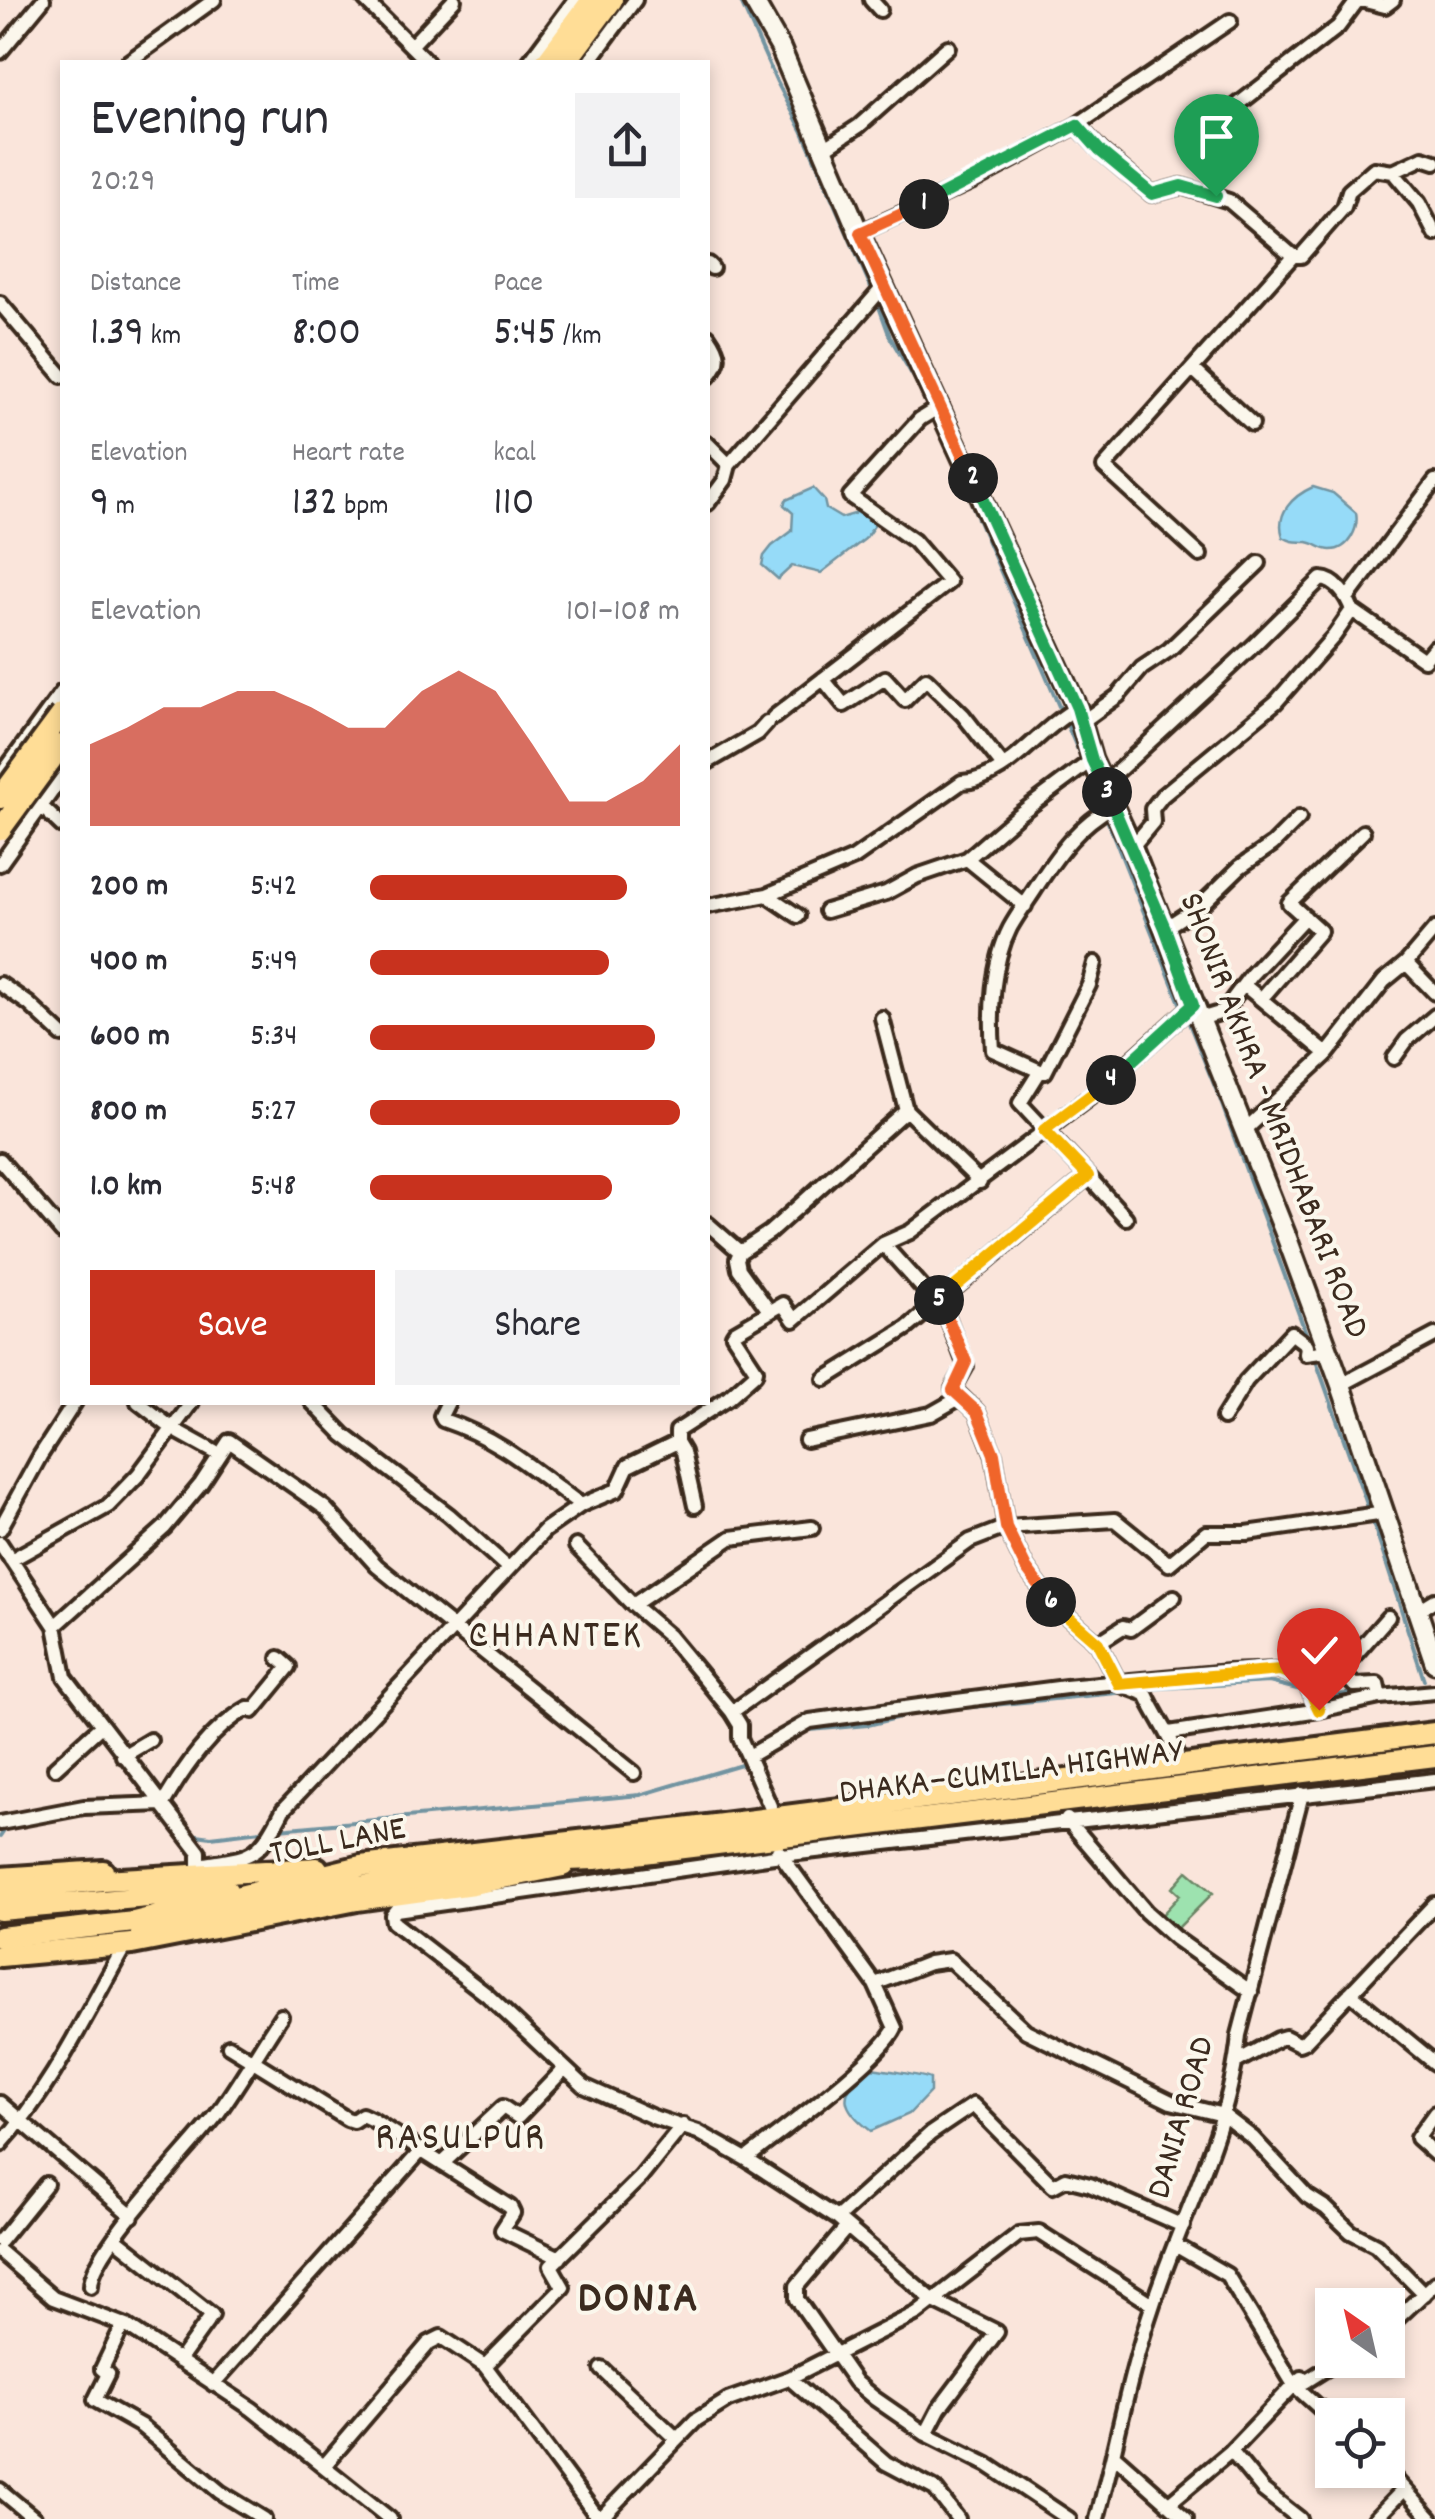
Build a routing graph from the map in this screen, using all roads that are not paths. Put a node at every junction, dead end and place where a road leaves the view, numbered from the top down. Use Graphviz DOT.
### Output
graph roads {
  1 [pos="42,0"];
  2 [pos="214,0"];
  3 [pos="365,0"];
  4 [pos="454,0"];
  5 [pos="575,0"];
  6 [pos="592,0"];
  7 [pos="612,0"];
  8 [pos="635,0"];
  9 [pos="753,0"];
  10 [pos="1360,0"];
  11 [pos="1392,0"];
  12 [pos="1230,21"];
  13 [pos="411,46"];
  14 [pos="948,47"];
  15 [pos="0,52"];
  16 [pos="131,60"];
  17 [pos="425,60"];
  18 [pos="530,60"];
  19 [pos="547,60"];
  20 [pos="567,60"];
  21 [pos="591,60"];
  22 [pos="1231,110"];
  23 [pos="1077,125"];
  24 [pos="824,149"];
  25 [pos="1435,162"];
  26 [pos="1393,172"];
  27 [pos="860,233"];
  28 [pos="1435,234"];
  29 [pos="1294,256"];
  30 [pos="881,288"];
  31 [pos="0,303"];
  32 [pos="710,339"];
  33 [pos="1194,370"];
  34 [pos="60,374"];
  35 [pos="710,375"];
  36 [pos="939,408"];
  37 [pos="1252,424"];
  38 [pos="710,446"];
  39 [pos="728,465"];
  40 [pos="1435,480"];
  41 [pos="1430,500"];
  42 [pos="710,501"];
  43 [pos="1200,555"];
  44 [pos="1259,564"];
  45 [pos="1350,603"];
  46 [pos="1435,647"];
  47 [pos="823,680"];
  48 [pos="60,695"];
  49 [pos="1077,714"];
  50 [pos="60,717"];
  51 [pos="60,749"];
  52 [pos="1092,760"];
  53 [pos="710,761"];
  54 [pos="1004,766"];
  55 [pos="2,775"];
  56 [pos="60,779"];
  57 [pos="1104,784"];
  58 [pos="0,790"];
  59 [pos="0,798"];
  60 [pos="1113,806"];
  61 [pos="39,808"];
  62 [pos="1299,818"];
  63 [pos="60,824"];
  64 [pos="0,830"];
  65 [pos="1363,832"];
  66 [pos="1132,847"];
  67 [pos="967,859"];
  68 [pos="0,864"];
  69 [pos="767,894"];
  70 [pos="710,906"];
  71 [pos="1025,906"];
  72 [pos="826,911"];
  73 [pos="798,916"];
  74 [pos="1305,917"];
  75 [pos="1165,928"];
  76 [pos="1435,929"];
  77 [pos="1095,963"];
  78 [pos="1406,963"];
  79 [pos="0,984"];
  80 [pos="1244,985"];
  81 [pos="1435,993"];
  82 [pos="1261,999"];
  83 [pos="1196,1012"];
  84 [pos="1435,1016"];
  85 [pos="882,1018"];
  86 [pos="60,1032"];
  87 [pos="1327,1054"];
  88 [pos="1394,1058"];
  89 [pos="1040,1071"];
  90 [pos="906,1110"];
  91 [pos="1044,1130"];
  92 [pos="1245,1130"];
  93 [pos="0,1160"];
  94 [pos="1088,1176"];
  95 [pos="980,1182"];
  96 [pos="1126,1218"];
  97 [pos="710,1226"];
  98 [pos="60,1230"];
  99 [pos="883,1244"];
  100 [pos="740,1252"];
  101 [pos="936,1302"];
  102 [pos="770,1312"];
  103 [pos="1435,1336"];
  104 [pos="1325,1350"];
  105 [pos="825,1379"];
  106 [pos="1341,1385"];
  107 [pos="961,1397"];
  108 [pos="73,1405"];
  109 [pos="142,1405"];
  110 [pos="190,1405"];
  111 [pos="315,1405"];
  112 [pos="446,1405"];
  113 [pos="1223,1418"];
  114 [pos="173,1429"];
  115 [pos="806,1440"];
  116 [pos="677,1442"];
  117 [pos="220,1455"];
  118 [pos="581,1506"];
  119 [pos="695,1506"];
  120 [pos="1381,1514"];
  121 [pos="1006,1527"];
  122 [pos="812,1528"];
  123 [pos="0,1529"];
  124 [pos="0,1543"];
  125 [pos="576,1546"];
  126 [pos="10,1560"];
  127 [pos="508,1568"];
  128 [pos="1174,1597"];
  129 [pos="1435,1600"];
  130 [pos="634,1605"];
  131 [pos="1417,1611"];
  132 [pos="1388,1616"];
  133 [pos="55,1626"];
  134 [pos="453,1627"];
  135 [pos="1098,1643"];
  136 [pos="279,1658"];
  137 [pos="1435,1663"];
  138 [pos="1337,1668"];
  139 [pos="1305,1680"];
  140 [pos="1132,1688"];
  141 [pos="1435,1692"];
  142 [pos="1380,1697"];
  143 [pos="1319,1710"];
  144 [pos="732,1712"];
  145 [pos="1435,1722"];
  146 [pos="101,1726"];
  147 [pos="1169,1733"];
  148 [pos="1435,1733"];
  149 [pos="150,1740"];
  150 [pos="1177,1754"];
  151 [pos="124,1756"];
  152 [pos="1435,1756"];
  153 [pos="750,1760"];
  154 [pos="55,1768"];
  155 [pos="634,1773"];
  156 [pos="1435,1780"];
  157 [pos="1302,1794"];
  158 [pos="1054,1801"];
  159 [pos="163,1804"];
  160 [pos="770,1806"];
  161 [pos="1021,1816"];
  162 [pos="1068,1821"];
  163 [pos="0,1823"];
  164 [pos="683,1829"];
  165 [pos="925,1829"];
  166 [pos="768,1838"];
  167 [pos="782,1855"];
  168 [pos="595,1859"];
  169 [pos="199,1865"];
  170 [pos="371,1865"];
  171 [pos="319,1877"];
  172 [pos="0,1878"];
  173 [pos="288,1885"];
  174 [pos="0,1891"];
  175 [pos="0,1900"];
  176 [pos="1435,1904"];
  177 [pos="0,1910"];
  178 [pos="2,1935"];
  179 [pos="126,1944"];
  180 [pos="0,1956"];
  181 [pos="875,1984"];
  182 [pos="1251,1992"];
  183 [pos="1350,1994"];
  184 [pos="282,2016"];
  185 [pos="230,2046"];
  186 [pos="252,2060"];
  187 [pos="1236,2062"];
  188 [pos="1435,2063"];
  189 [pos="565,2068"];
  190 [pos="0,2103"];
  191 [pos="1435,2112"];
  192 [pos="1223,2115"];
  193 [pos="22,2122"];
  194 [pos="683,2126"];
  195 [pos="0,2144"];
  196 [pos="421,2151"];
  197 [pos="1435,2154"];
  198 [pos="746,2159"];
  199 [pos="442,2164"];
  200 [pos="46,2184"];
  201 [pos="132,2216"];
  202 [pos="842,2222"];
  203 [pos="1183,2226"];
  204 [pos="116,2239"];
  205 [pos="0,2241"];
  206 [pos="1175,2245"];
  207 [pos="0,2252"];
  208 [pos="560,2258"];
  209 [pos="1435,2283"];
  210 [pos="91,2286"];
  211 [pos="1424,2294"];
  212 [pos="934,2301"];
  213 [pos="1152,2304"];
  214 [pos="1405,2311"];
  215 [pos="123,2326"];
  216 [pos="836,2356"];
  217 [pos="179,2361"];
  218 [pos="485,2366"];
  219 [pos="602,2369"];
  220 [pos="1315,2376"];
  221 [pos="788,2378"];
  222 [pos="214,2384"];
  223 [pos="1294,2385"];
  224 [pos="1315,2403"];
  225 [pos="926,2434"];
  226 [pos="676,2439"];
  227 [pos="1231,2451"];
  228 [pos="1114,2455"];
  229 [pos="324,2466"];
  230 [pos="1404,2489"];
  231 [pos="0,2490"];
  232 [pos="1168,2504"];
  233 [pos="608,2517"];
  234 [pos="35,2519"];
  235 [pos="264,2519"];
  236 [pos="390,2519"];
  237 [pos="958,2519"];
  238 [pos="1069,2519"];
  239 [pos="1096,2519"];
  240 [pos="1186,2519"];
  241 [pos="1300,2519"];
  242 [pos="1375,2519"];
  243 [pos="1432,2519"];
  1 -- 15 [label="street"];
  2 -- 16 [label="street"];
  3 -- 13 [label="street"];
  4 -- 13 [label="street"];
  5 -- 18 [label="street"];
  6 -- 19 [label="main road"];
  7 -- 20 [label="main road"];
  8 -- 21 [label="street"];
  9 -- 24 [label="main road, SHONIR AKHRA - MRIDHABARI ROAD"];
  10 -- 11 [label="street"];
  10 -- 22 [label="street"];
  12 -- 23 [label="street"];
  13 -- 17 [label="street"];
  14 -- 24 [label="street"];
  23 -- 27 [label="street"];
  23 -- 29 [label="street"];
  24 -- 27 [label="main road, SHONIR AKHRA - MRIDHABARI ROAD"];
  25 -- 26 [label="street"];
  26 -- 28 [label="street"];
  26 -- 29 [label="street"];
  27 -- 30 [label="main road, SHONIR AKHRA - MRIDHABARI ROAD"];
  29 -- 33 [label="street"];
  30 -- 36 [label="main road, SHONIR AKHRA - MRIDHABARI ROAD"];
  30 -- 39 [label="street"];
  31 -- 34 [label="street"];
  32 -- 35 [label="street"];
  33 -- 37 [label="street"];
  33 -- 43 [label="street"];
  36 -- 47 [label="street"];
  36 -- 49 [label="main road, SHONIR AKHRA - MRIDHABARI ROAD"];
  38 -- 39 [label="street"];
  39 -- 42 [label="street"];
  40 -- 41 [label="street"];
  41 -- 45 [label="street"];
  44 -- 49 [label="street"];
  45 -- 46 [label="street"];
  45 -- 57 [label="street"];
  45 -- 66 [label="street"];
  47 -- 53 [label="street"];
  47 -- 54 [label="street"];
  48 -- 55 [label="street"];
  49 -- 52 [label="main road, SHONIR AKHRA - MRIDHABARI ROAD"];
  49 -- 54 [label="street"];
  50 -- 59 [label="main road, bridge"];
  51 -- 64 [label="main road, bridge"];
  52 -- 57 [label="main road, SHONIR AKHRA - MRIDHABARI ROAD"];
  52 -- 67 [label="street"];
  54 -- 69 [label="street"];
  55 -- 61 [label="street"];
  56 -- 61 [label="street"];
  57 -- 60 [label="main road, SHONIR AKHRA - MRIDHABARI ROAD"];
  58 -- 61 [label="street"];
  60 -- 66 [label="main road, SHONIR AKHRA - MRIDHABARI ROAD"];
  60 -- 71 [label="street"];
  61 -- 63 [label="street"];
  61 -- 68 [label="street"];
  62 -- 75 [label="street"];
  65 -- 74 [label="street"];
  66 -- 75 [label="main road, SHONIR AKHRA - MRIDHABARI ROAD"];
  67 -- 71 [label="street"];
  67 -- 72 [label="street"];
  69 -- 70 [label="street"];
  69 -- 73 [label="street"];
  71 -- 89 [label="street"];
  74 -- 80 [label="street"];
  74 -- 82 [label="street"];
  75 -- 83 [label="main road, SHONIR AKHRA - MRIDHABARI ROAD"];
  76 -- 78 [label="street"];
  77 -- 89 [label="street"];
  78 -- 81 [label="street"];
  78 -- 87 [label="street"];
  79 -- 86 [label="street"];
  80 -- 82 [label="street"];
  80 -- 83 [label="street"];
  82 -- 87 [label="street"];
  83 -- 91 [label="street"];
  83 -- 92 [label="main road, SHONIR AKHRA - MRIDHABARI ROAD"];
  84 -- 88 [label="street"];
  85 -- 90 [label="street"];
  87 -- 92 [label="street"];
  89 -- 91 [label="street"];
  90 -- 95 [label="street"];
  90 -- 100 [label="street"];
  91 -- 94 [label="street"];
  91 -- 95 [label="street"];
  92 -- 104 [label="main road, SHONIR AKHRA - MRIDHABARI ROAD"];
  93 -- 98 [label="street"];
  94 -- 96 [label="street"];
  94 -- 101 [label="street"];
  95 -- 99 [label="street"];
  97 -- 100 [label="street"];
  99 -- 101 [label="street"];
  99 -- 102 [label="street"];
  100 -- 102 [label="street"];
  101 -- 105 [label="street"];
  101 -- 107 [label="street"];
  102 -- 116 [label="street"];
  103 -- 106 [label="street"];
  104 -- 106 [label="main road, SHONIR AKHRA - MRIDHABARI ROAD"];
  104 -- 113 [label="street"];
  106 -- 120 [label="main road, SHONIR AKHRA - MRIDHABARI ROAD"];
  107 -- 115 [label="street"];
  107 -- 121 [label="street"];
  108 -- 123 [label="street"];
  109 -- 114 [label="street"];
  110 -- 114 [label="street"];
  111 -- 127 [label="street"];
  112 -- 118 [label="street"];
  114 -- 117 [label="street"];
  114 -- 126 [label="street"];
  116 -- 118 [label="street"];
  116 -- 119 [label="street"];
  117 -- 133 [label="street"];
  117 -- 134 [label="street"];
  118 -- 127 [label="street"];
  120 -- 121 [label="street"];
  120 -- 131 [label="main road, SHONIR AKHRA - MRIDHABARI ROAD"];
  121 -- 135 [label="street"];
  121 -- 144 [label="street"];
  122 -- 130 [label="street"];
  124 -- 126 [label="street"];
  125 -- 130 [label="street"];
  126 -- 133 [label="street"];
  127 -- 134 [label="street"];
  128 -- 135 [label="street"];
  129 -- 131 [label="street"];
  130 -- 144 [label="street"];
  131 -- 137 [label="main road, SHONIR AKHRA - MRIDHABARI ROAD"];
  132 -- 138 [label="street"];
  133 -- 146 [label="street"];
  134 -- 155 [label="street"];
  134 -- 169 [label="street"];
  135 -- 140 [label="street"];
  136 -- 159 [label="street"];
  138 -- 139 [label="street"];
  138 -- 142 [label="street"];
  139 -- 140 [label="street"];
  139 -- 143 [label="street"];
  140 -- 147 [label="street"];
  140 -- 153 [label="street"];
  141 -- 142 [label="street"];
  142 -- 143 [label="street"];
  143 -- 147 [label="street"];
  144 -- 153 [label="street"];
  145 -- 150 [label="main road"];
  146 -- 151 [label="street"];
  146 -- 154 [label="street"];
  147 -- 150 [label="street"];
  148 -- 164 [label="main road, DHAKA–CUMILLA HIGHWAY"];
  149 -- 151 [label="street"];
  150 -- 160 [label="main road"];
  151 -- 159 [label="street"];
  152 -- 158 [label="main road, DHAKA–CUMILLA HIGHWAY"];
  153 -- 160 [label="street"];
  156 -- 157 [label="street"];
  157 -- 162 [label="street"];
  157 -- 182 [label="street, DANIA ROAD"];
  158 -- 161 [label="main road, DHAKA–CUMILLA HIGHWAY"];
  158 -- 162 [label="street"];
  159 -- 163 [label="street"];
  159 -- 169 [label="street"];
  160 -- 170 [label="main road"];
  161 -- 162 [label="street"];
  161 -- 165 [label="main road, DHAKA–CUMILLA HIGHWAY"];
  162 -- 182 [label="street"];
  164 -- 170 [label="main road, TOLL LANE"];
  165 -- 166 [label="main road, DHAKA–CUMILLA HIGHWAY"];
  165 -- 167 [label="street"];
  166 -- 167 [label="street"];
  166 -- 168 [label="main road, DHAKA–CUMILLA HIGHWAY"];
  167 -- 181 [label="street"];
  167 -- 189 [label="street"];
  168 -- 178 [label="main road, DHAKA–CUMILLA HIGHWAY"];
  168 -- 179 [label="main road, DHAKA–CUMILLA HIGHWAY"];
  169 -- 170 [label="main road"];
  169 -- 172 [label="main road"];
  170 -- 171 [label="main road, TOLL LANE"];
  170 -- 174 [label="main road"];
  171 -- 173 [label="main road, TOLL LANE"];
  171 -- 175 [label="main road"];
  173 -- 177 [label="main road"];
  173 -- 178 [label="main road, TOLL LANE"];
  176 -- 183 [label="street"];
  179 -- 180 [label="main road, DHAKA–CUMILLA HIGHWAY"];
  179 -- 193 [label="street"];
  181 -- 192 [label="street"];
  181 -- 198 [label="street"];
  182 -- 187 [label="street, DANIA ROAD"];
  183 -- 187 [label="street"];
  183 -- 188 [label="street"];
  184 -- 186 [label="street"];
  185 -- 186 [label="street"];
  186 -- 196 [label="street"];
  186 -- 201 [label="street"];
  187 -- 192 [label="street, DANIA ROAD"];
  189 -- 194 [label="street"];
  189 -- 199 [label="street"];
  190 -- 193 [label="street"];
  191 -- 197 [label="street"];
  192 -- 203 [label="street, DANIA ROAD"];
  192 -- 211 [label="street"];
  193 -- 195 [label="street"];
  193 -- 201 [label="street"];
  194 -- 198 [label="street"];
  194 -- 208 [label="street"];
  196 -- 199 [label="street"];
  196 -- 222 [label="street"];
  198 -- 202 [label="street"];
  199 -- 208 [label="street"];
  200 -- 205 [label="street"];
  201 -- 204 [label="street"];
  202 -- 203 [label="street"];
  202 -- 212 [label="street"];
  202 -- 216 [label="street"];
  203 -- 206 [label="street, DANIA ROAD"];
  204 -- 210 [label="street"];
  204 -- 217 [label="street"];
  206 -- 213 [label="street, DANIA ROAD"];
  206 -- 223 [label="street"];
  207 -- 215 [label="street"];
  208 -- 218 [label="street"];
  209 -- 211 [label="street"];
  211 -- 214 [label="street"];
  212 -- 213 [label="street"];
  212 -- 216 [label="street"];
  212 -- 225 [label="street"];
  213 -- 228 [label="street, DANIA ROAD"];
  215 -- 217 [label="street"];
  215 -- 235 [label="street"];
  216 -- 221 [label="street"];
  216 -- 225 [label="street"];
  217 -- 222 [label="street"];
  218 -- 229 [label="street"];
  218 -- 233 [label="street"];
  219 -- 226 [label="street"];
  220 -- 223 [label="street"];
  221 -- 226 [label="street"];
  221 -- 237 [label="street"];
  222 -- 229 [label="street"];
  223 -- 224 [label="street"];
  223 -- 227 [label="street"];
  225 -- 238 [label="street"];
  226 -- 233 [label="street"];
  227 -- 232 [label="street"];
  227 -- 241 [label="street"];
  228 -- 232 [label="street"];
  228 -- 239 [label="street, DANIA ROAD"];
  229 -- 236 [label="street"];
  230 -- 242 [label="street"];
  230 -- 243 [label="street"];
  231 -- 234 [label="street"];
  232 -- 240 [label="street"];
}
